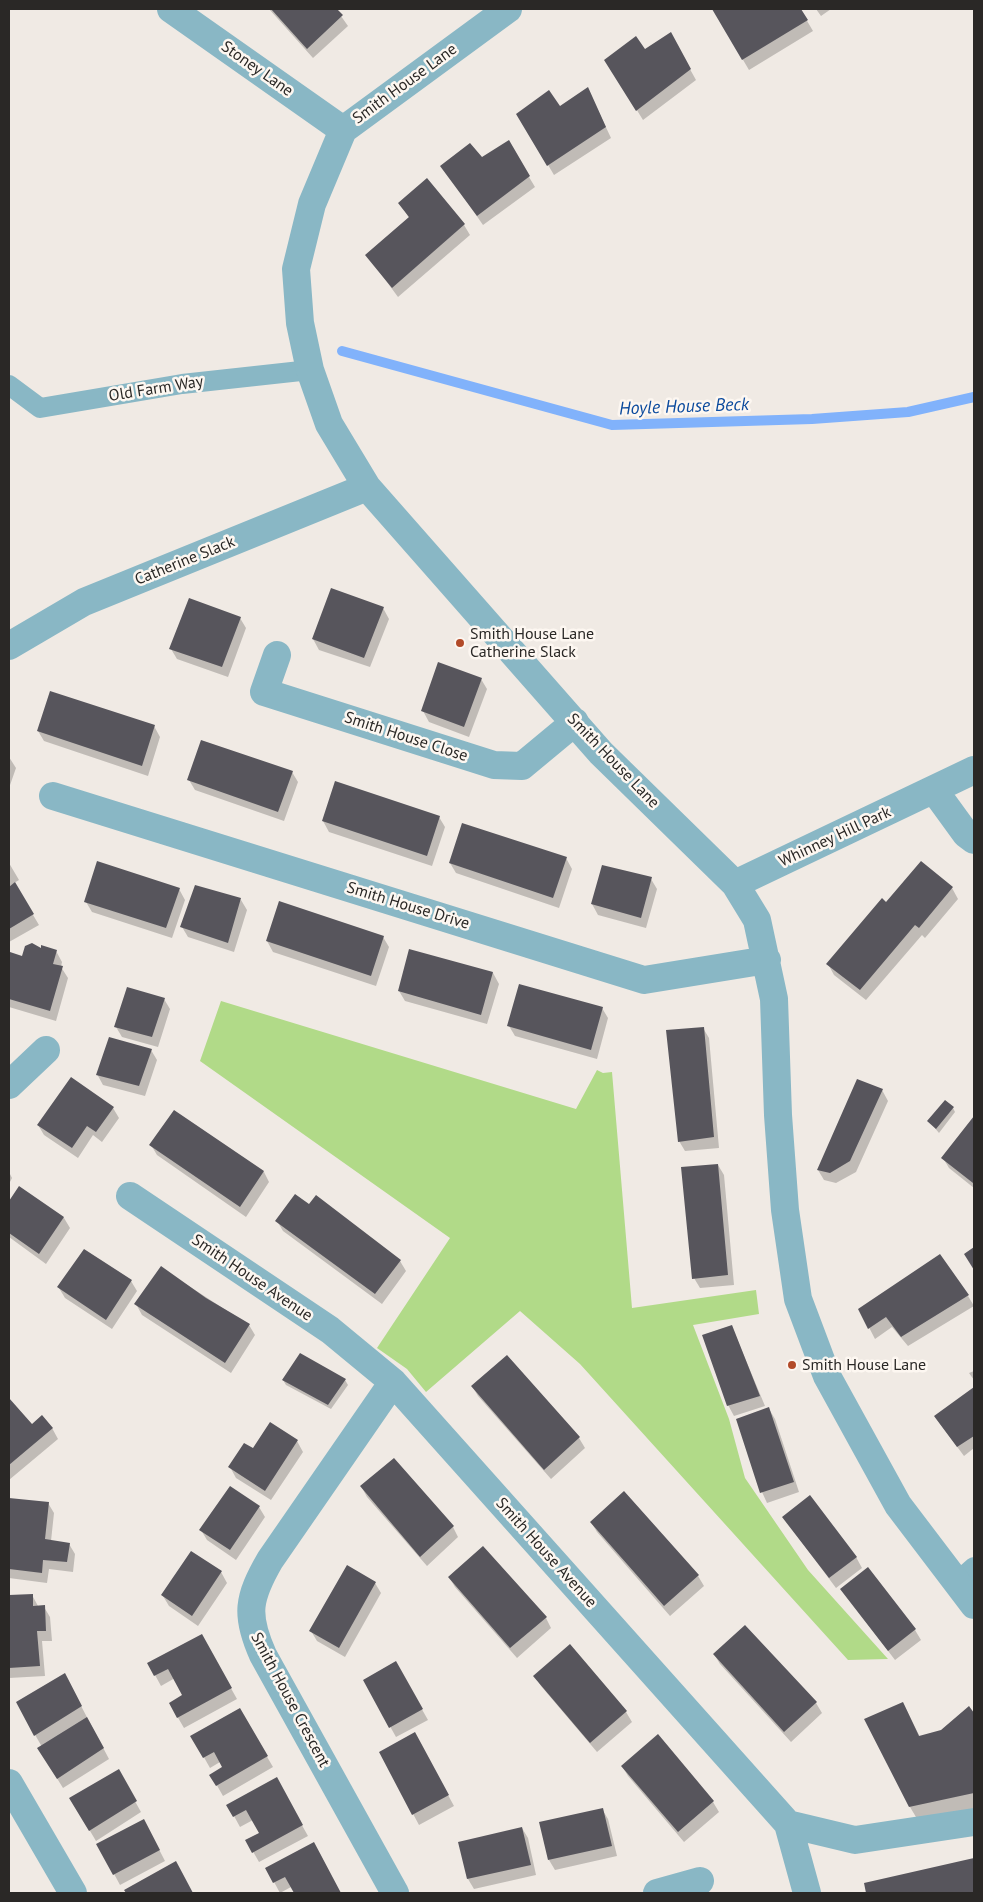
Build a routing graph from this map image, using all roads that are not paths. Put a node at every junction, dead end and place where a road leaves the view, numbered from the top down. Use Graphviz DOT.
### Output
graph roads {
  1 [pos="170,9"];
  2 [pos="508,9"];
  3 [pos="343,130"];
  4 [pos="310,370"];
  5 [pos="9,385"];
  6 [pos="367,487"];
  7 [pos="9,646"];
  8 [pos="277,654"];
  9 [pos="575,722"];
  10 [pos="974,770"];
  11 [pos="934,790"];
  12 [pos="53,796"];
  13 [pos="974,840"];
  14 [pos="735,884"];
  15 [pos="767,960"];
  16 [pos="46,1050"];
  17 [pos="11,1076"];
  18 [pos="130,1196"];
  19 [pos="394,1382"];
  20 [pos="966,1575"];
  21 [pos="974,1605"];
  22 [pos="9,1783"];
  23 [pos="974,1822"];
  24 [pos="788,1824"];
  25 [pos="700,1881"];
  26 [pos="73,1893"];
  27 [pos="395,1893"];
  28 [pos="657,1893"];
  29 [pos="807,1893"];
  1 -- 3 [label="street, Stoney Lane"];
  2 -- 3 [label="street, Smith House Lane"];
  3 -- 4 [label="street, Smith House Lane"];
  4 -- 5 [label="lane, Old Farm Way"];
  4 -- 6 [label="street, Smith House Lane"];
  6 -- 7 [label="street, Catherine Slack"];
  6 -- 9 [label="street, Smith House Lane"];
  8 -- 9 [label="street, Smith House Close"];
  9 -- 14 [label="street, Smith House Lane"];
  10 -- 11 [label="street, Whinney Hill Park"];
  11 -- 13 [label="street"];
  11 -- 14 [label="street, Whinney Hill Park"];
  12 -- 15 [label="street, Smith House Drive"];
  14 -- 15 [label="street, Smith House Lane"];
  15 -- 20 [label="street, Smith House Lane"];
  16 -- 17 [label="street"];
  18 -- 19 [label="street, Smith House Avenue"];
  19 -- 24 [label="street, Smith House Avenue"];
  19 -- 27 [label="street, Smith House Crescent"];
  20 -- 21 [label="street, Smith House Lane"];
  22 -- 26 [label="street"];
  23 -- 24 [label="street"];
  24 -- 29 [label="street"];
  25 -- 28 [label="street"];
}
